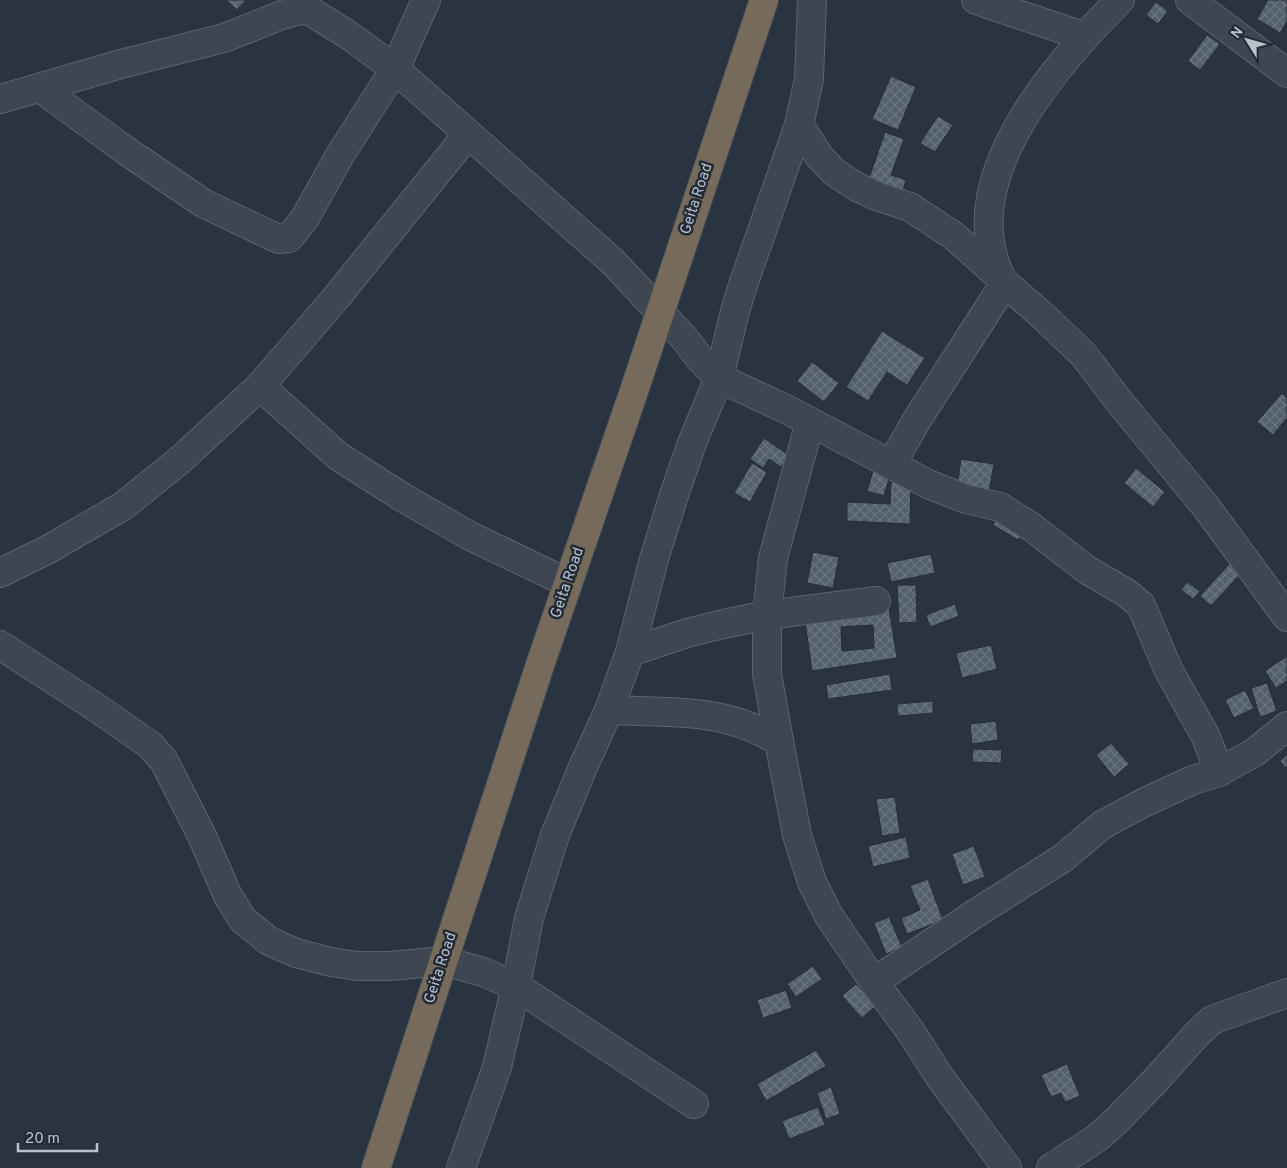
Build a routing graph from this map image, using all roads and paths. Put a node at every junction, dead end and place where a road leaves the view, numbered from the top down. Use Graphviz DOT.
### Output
graph roads {
  1 [pos="426,0"];
  2 [pos="764,0"];
  3 [pos="812,0"];
  4 [pos="976,0"];
  5 [pos="1120,0"];
  6 [pos="1190,0"];
  7 [pos="1083,36"];
  8 [pos="395,69"];
  9 [pos="1287,73"];
  10 [pos="40,88"];
  11 [pos="0,99"];
  12 [pos="799,125"];
  13 [pos="468,134"];
  14 [pos="1002,280"];
  15 [pos="659,311"];
  16 [pos="719,378"];
  17 [pos="260,386"];
  18 [pos="810,422"];
  19 [pos="891,465"];
  20 [pos="0,573"];
  21 [pos="568,583"];
  22 [pos="876,601"];
  23 [pos="766,615"];
  24 [pos="1287,617"];
  25 [pos="0,645"];
  26 [pos="630,652"];
  27 [pos="609,710"];
  28 [pos="1287,726"];
  29 [pos="779,740"];
  30 [pos="1220,772"];
  31 [pos="444,961"];
  32 [pos="874,982"];
  33 [pos="516,986"];
  34 [pos="1287,993"];
  35 [pos="694,1104"];
  36 [pos="376,1168"];
  37 [pos="461,1168"];
  38 [pos="1007,1168"];
  39 [pos="1051,1168"];
  1 -- 8 [label="street"];
  2 -- 15 [label="highway, Geita Road"];
  3 -- 12 [label="street"];
  4 -- 7 [label="street"];
  5 -- 7 [label="street"];
  6 -- 9 [label="street"];
  7 -- 14 [label="street"];
  8 -- 10 [label="street"];
  8 -- 10 [label="street"];
  8 -- 13 [label="street"];
  10 -- 11 [label="street"];
  12 -- 14 [label="street"];
  12 -- 16 [label="street"];
  13 -- 15 [label="street"];
  13 -- 17 [label="street"];
  14 -- 19 [label="street"];
  14 -- 24 [label="street"];
  15 -- 16 [label="street"];
  15 -- 21 [label="highway, Geita Road"];
  16 -- 18 [label="street"];
  16 -- 26 [label="street"];
  17 -- 20 [label="street"];
  17 -- 21 [label="street"];
  18 -- 19 [label="street"];
  18 -- 23 [label="street"];
  19 -- 30 [label="street"];
  21 -- 31 [label="highway, Geita Road"];
  22 -- 23 [label="street"];
  23 -- 26 [label="street"];
  23 -- 29 [label="street"];
  25 -- 31 [label="street"];
  26 -- 27 [label="street"];
  27 -- 29 [label="street"];
  27 -- 33 [label="street"];
  28 -- 30 [label="street"];
  29 -- 32 [label="street"];
  30 -- 32 [label="street"];
  31 -- 33 [label="street"];
  31 -- 36 [label="highway, Geita Road"];
  32 -- 38 [label="street"];
  33 -- 35 [label="street"];
  33 -- 37 [label="street"];
  34 -- 39 [label="street"];
}
